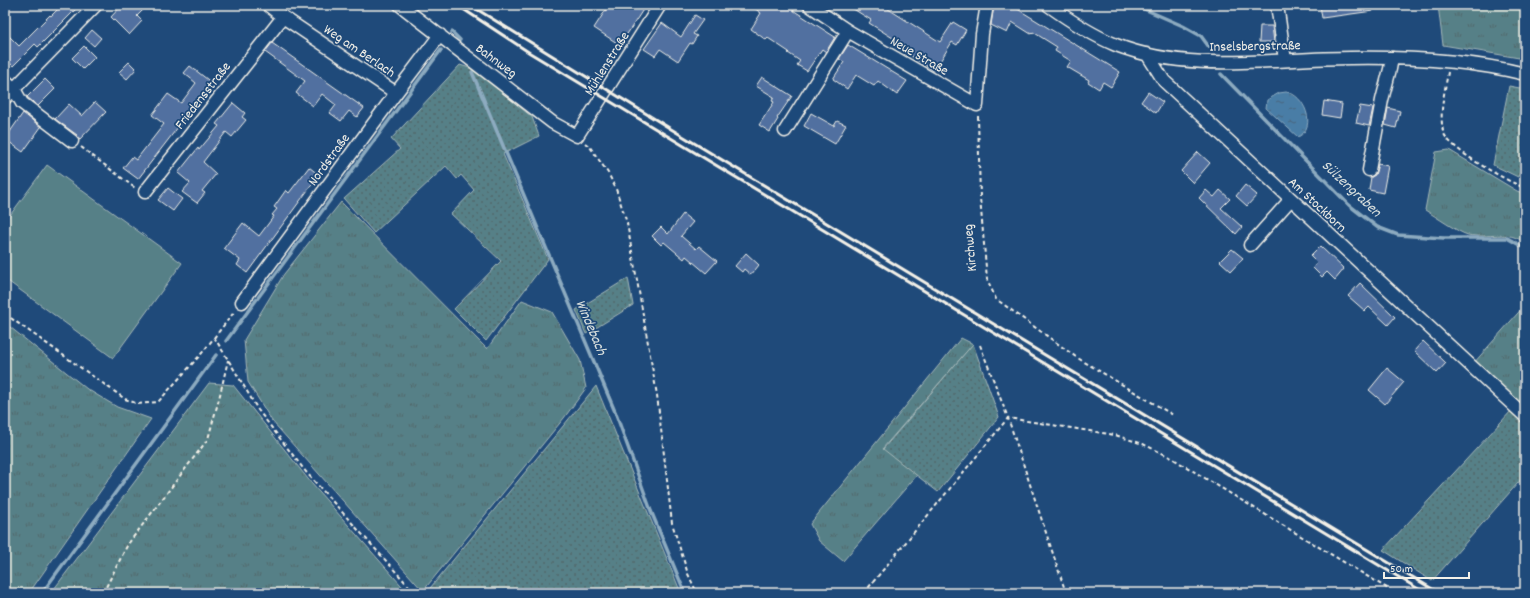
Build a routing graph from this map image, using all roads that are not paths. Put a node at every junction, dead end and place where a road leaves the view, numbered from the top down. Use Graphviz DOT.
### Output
graph roads {
  1 [pos="96,5"];
  2 [pos="268,5"];
  3 [pos="400,5"];
  4 [pos="660,5"];
  5 [pos="809,5"];
  6 [pos="987,5"];
  7 [pos="1048,5"];
  8 [pos="1278,5"];
  9 [pos="283,17"];
  10 [pos="848,31"];
  11 [pos="440,35"];
  12 [pos="1147,54"];
  13 [pos="1392,58"];
  14 [pos="1285,60"];
  15 [pos="1525,74"];
  16 [pos="5,80"];
  17 [pos="14,89"];
  18 [pos="396,92"];
  19 [pos="5,98"];
  20 [pos="785,131"];
  21 [pos="577,136"];
  22 [pos="72,140"];
  23 [pos="1369,170"];
  24 [pos="145,192"];
  25 [pos="1291,199"];
  26 [pos="1250,245"];
  27 [pos="242,302"];
  28 [pos="1525,416"];
  1 -- 17 [label="street"];
  2 -- 9 [label="street, Weg am Berlach"];
  3 -- 11 [label="street, Bahnweg"];
  4 -- 21 [label="street, Mühlenstraße"];
  5 -- 10 [label="street, Neue Straße"];
  6 -- 10 [label="street, Neue Straße"];
  7 -- 12 [label="street, Inselsbergstraße"];
  8 -- 14 [label="street"];
  9 -- 18 [label="street, Weg am Berlach"];
  9 -- 24 [label="street, Friedensstraße"];
  10 -- 20 [label="street"];
  11 -- 18 [label="street, Nordstraße"];
  11 -- 21 [label="street, Bahnweg"];
  12 -- 14 [label="street, Inselsbergstraße"];
  12 -- 25 [label="street, Am Stockborn"];
  13 -- 14 [label="street, Inselsbergstraße"];
  13 -- 15 [label="street, Inselsbergstraße"];
  13 -- 23 [label="street"];
  16 -- 17 [label="street"];
  17 -- 19 [label="street"];
  17 -- 22 [label="street"];
  18 -- 27 [label="street, Nordstraße"];
  25 -- 26 [label="street"];
  25 -- 28 [label="street, Am Stockborn"];
}
